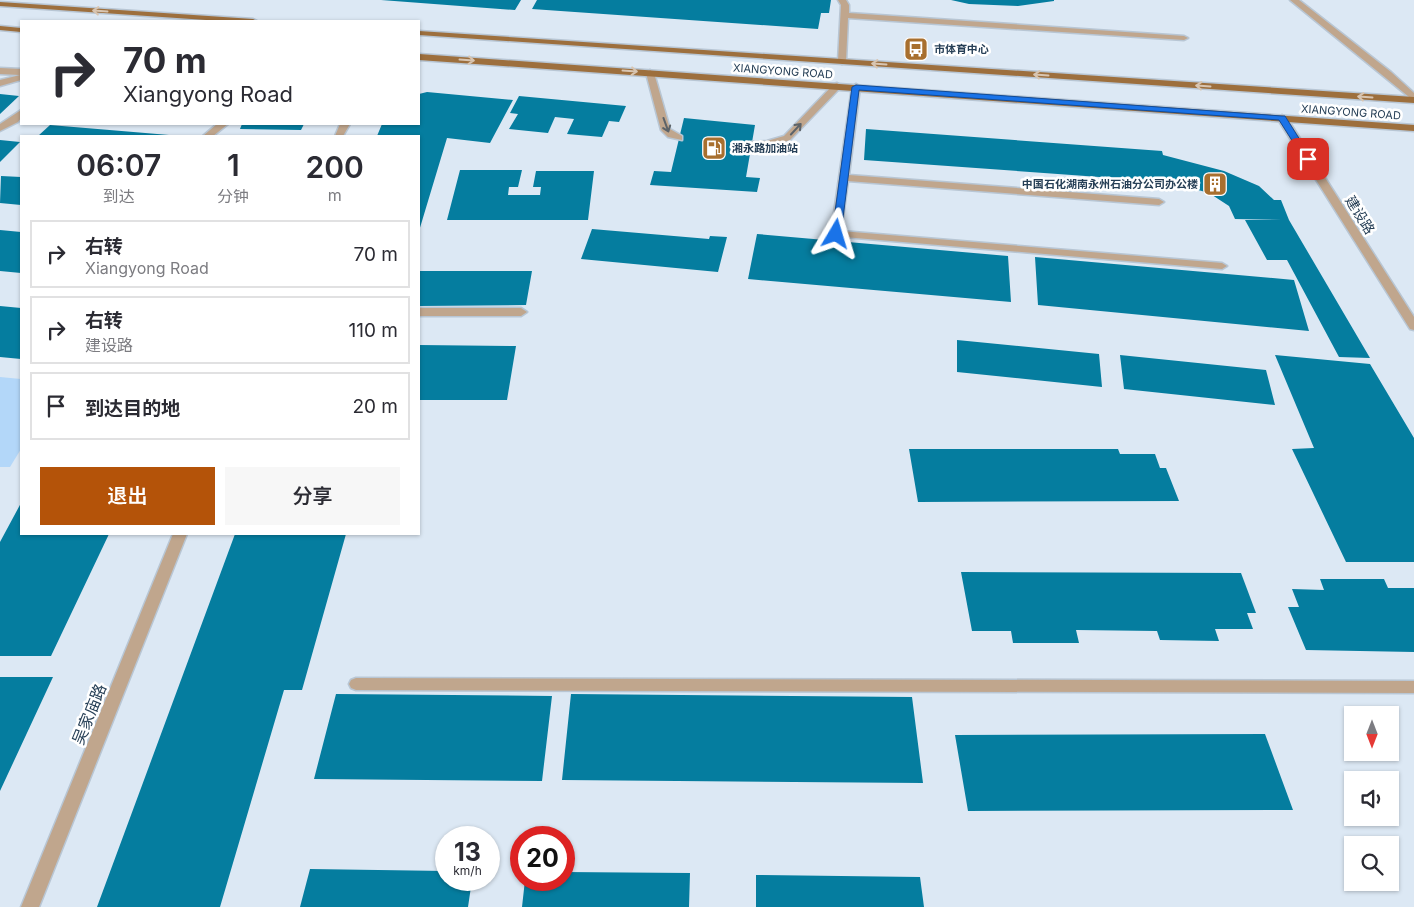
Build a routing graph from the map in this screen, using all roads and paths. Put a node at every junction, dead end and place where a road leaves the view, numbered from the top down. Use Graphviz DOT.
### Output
graph roads {
  1 [pos="842,0"];
  2 [pos="1294,0"];
  3 [pos="0,4"];
  4 [pos="844,15"];
  5 [pos="238,20"];
  6 [pos="0,28"];
  7 [pos="20,30"];
  8 [pos="420,33"];
  9 [pos="1184,38"];
  10 [pos="420,57"];
  11 [pos="842,62"];
  12 [pos="0,70"];
  13 [pos="20,72"];
  14 [pos="650,73"];
  15 [pos="20,77"];
  16 [pos="0,83"];
  17 [pos="837,86"];
  18 [pos="856,87"];
  19 [pos="1414,99"];
  20 [pos="20,114"];
  21 [pos="1282,118"];
  22 [pos="222,125"];
  23 [pos="0,128"];
  24 [pos="1414,128"];
  25 [pos="208,135"];
  26 [pos="679,138"];
  27 [pos="752,144"];
  28 [pos="844,178"];
  29 [pos="1159,202"];
  30 [pos="1222,266"];
  31 [pos="420,312"];
  32 [pos="522,312"];
  33 [pos="1414,326"];
  34 [pos="180,535"];
  35 [pos="356,684"];
  36 [pos="1414,687"];
  37 [pos="30,907"];
  1 -- 4 [label="street"];
  2 -- 19 [label="street"];
  5 -- 3 [label="main road, one-way"];
  4 -- 9 [label="street"];
  4 -- 11 [label="street"];
  6 -- 7 [label="main road"];
  8 -- 11 [label="main road, XIANGYONG ROAD"];
  10 -- 14 [label="main road, XIANGYONG ROAD, one-way"];
  19 -- 11 [label="main road, XIANGYONG ROAD, one-way"];
  12 -- 13 [label="street"];
  14 -- 17 [label="main road, XIANGYONG ROAD"];
  14 -- 26 [label="street, one-way"];
  15 -- 16 [label="street"];
  17 -- 18 [label="main road, XIANGYONG ROAD"];
  27 -- 17 [label="street, one-way"];
  18 -- 21 [label="main road, XIANGYONG ROAD"];
  18 -- 28 [label="street"];
  20 -- 23 [label="street"];
  21 -- 24 [label="main road, XIANGYONG ROAD"];
  21 -- 33 [label="street, 建设路"];
  22 -- 25 [label="street"];
  28 -- 29 [label="street"];
  28 -- 30 [label="street"];
  31 -- 32 [label="street"];
  34 -- 37 [label="street, 吴家庙路"];
  35 -- 36 [label="street"];
}
